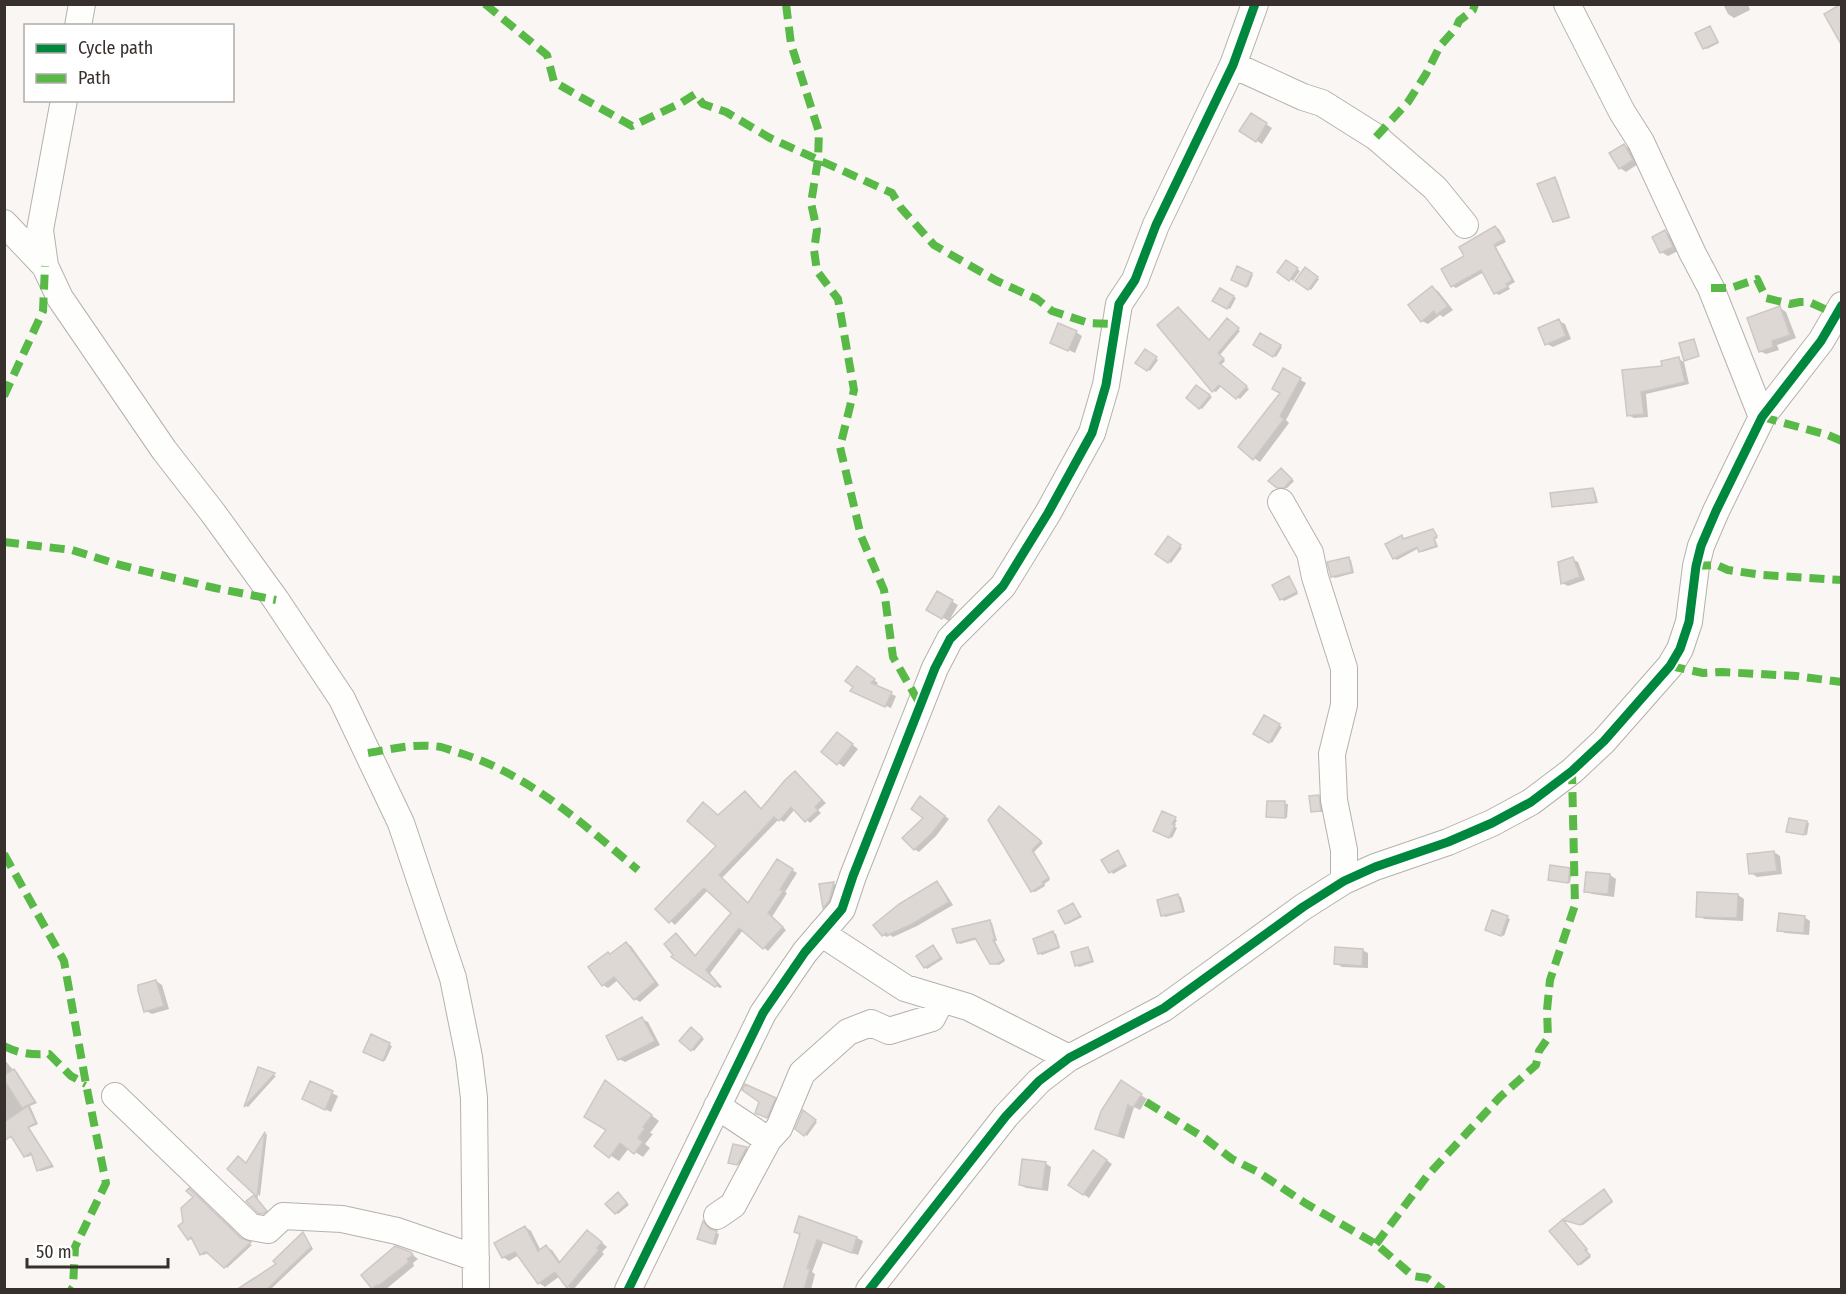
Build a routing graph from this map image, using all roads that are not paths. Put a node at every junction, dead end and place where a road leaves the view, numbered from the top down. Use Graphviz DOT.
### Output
graph roads {
  1 [pos="82,4"];
  2 [pos="1256,4"];
  3 [pos="1567,4"];
  4 [pos="78,24"];
  5 [pos="1233,65"];
  6 [pos="64,102"];
  7 [pos="4,223"];
  8 [pos="1466,225"];
  9 [pos="45,266"];
  10 [pos="1842,305"];
  11 [pos="1762,417"];
  12 [pos="1281,502"];
  13 [pos="1344,881"];
  14 [pos="821,933"];
  15 [pos="942,999"];
  16 [pos="1069,1058"];
  17 [pos="115,1096"];
  18 [pos="717,1106"];
  19 [pos="768,1140"];
  20 [pos="717,1216"];
  21 [pos="476,1258"];
  22 [pos="476,1290"];
  23 [pos="628,1290"];
  24 [pos="869,1290"];
  1 -- 4 [label="street"];
  2 -- 5 [label="street"];
  3 -- 11 [label="street"];
  5 -- 8 [label="street"];
  5 -- 14 [label="street"];
  6 -- 9 [label="street"];
  7 -- 9 [label="street"];
  9 -- 21 [label="street"];
  10 -- 11 [label="street"];
  11 -- 13 [label="street"];
  12 -- 13 [label="street"];
  13 -- 16 [label="street"];
  14 -- 15 [label="street"];
  14 -- 18 [label="street"];
  15 -- 16 [label="street"];
  15 -- 19 [label="street"];
  16 -- 24 [label="street"];
  17 -- 21 [label="street"];
  18 -- 19 [label="street"];
  18 -- 23 [label="street"];
  19 -- 20 [label="street"];
  21 -- 22 [label="street"];
}
